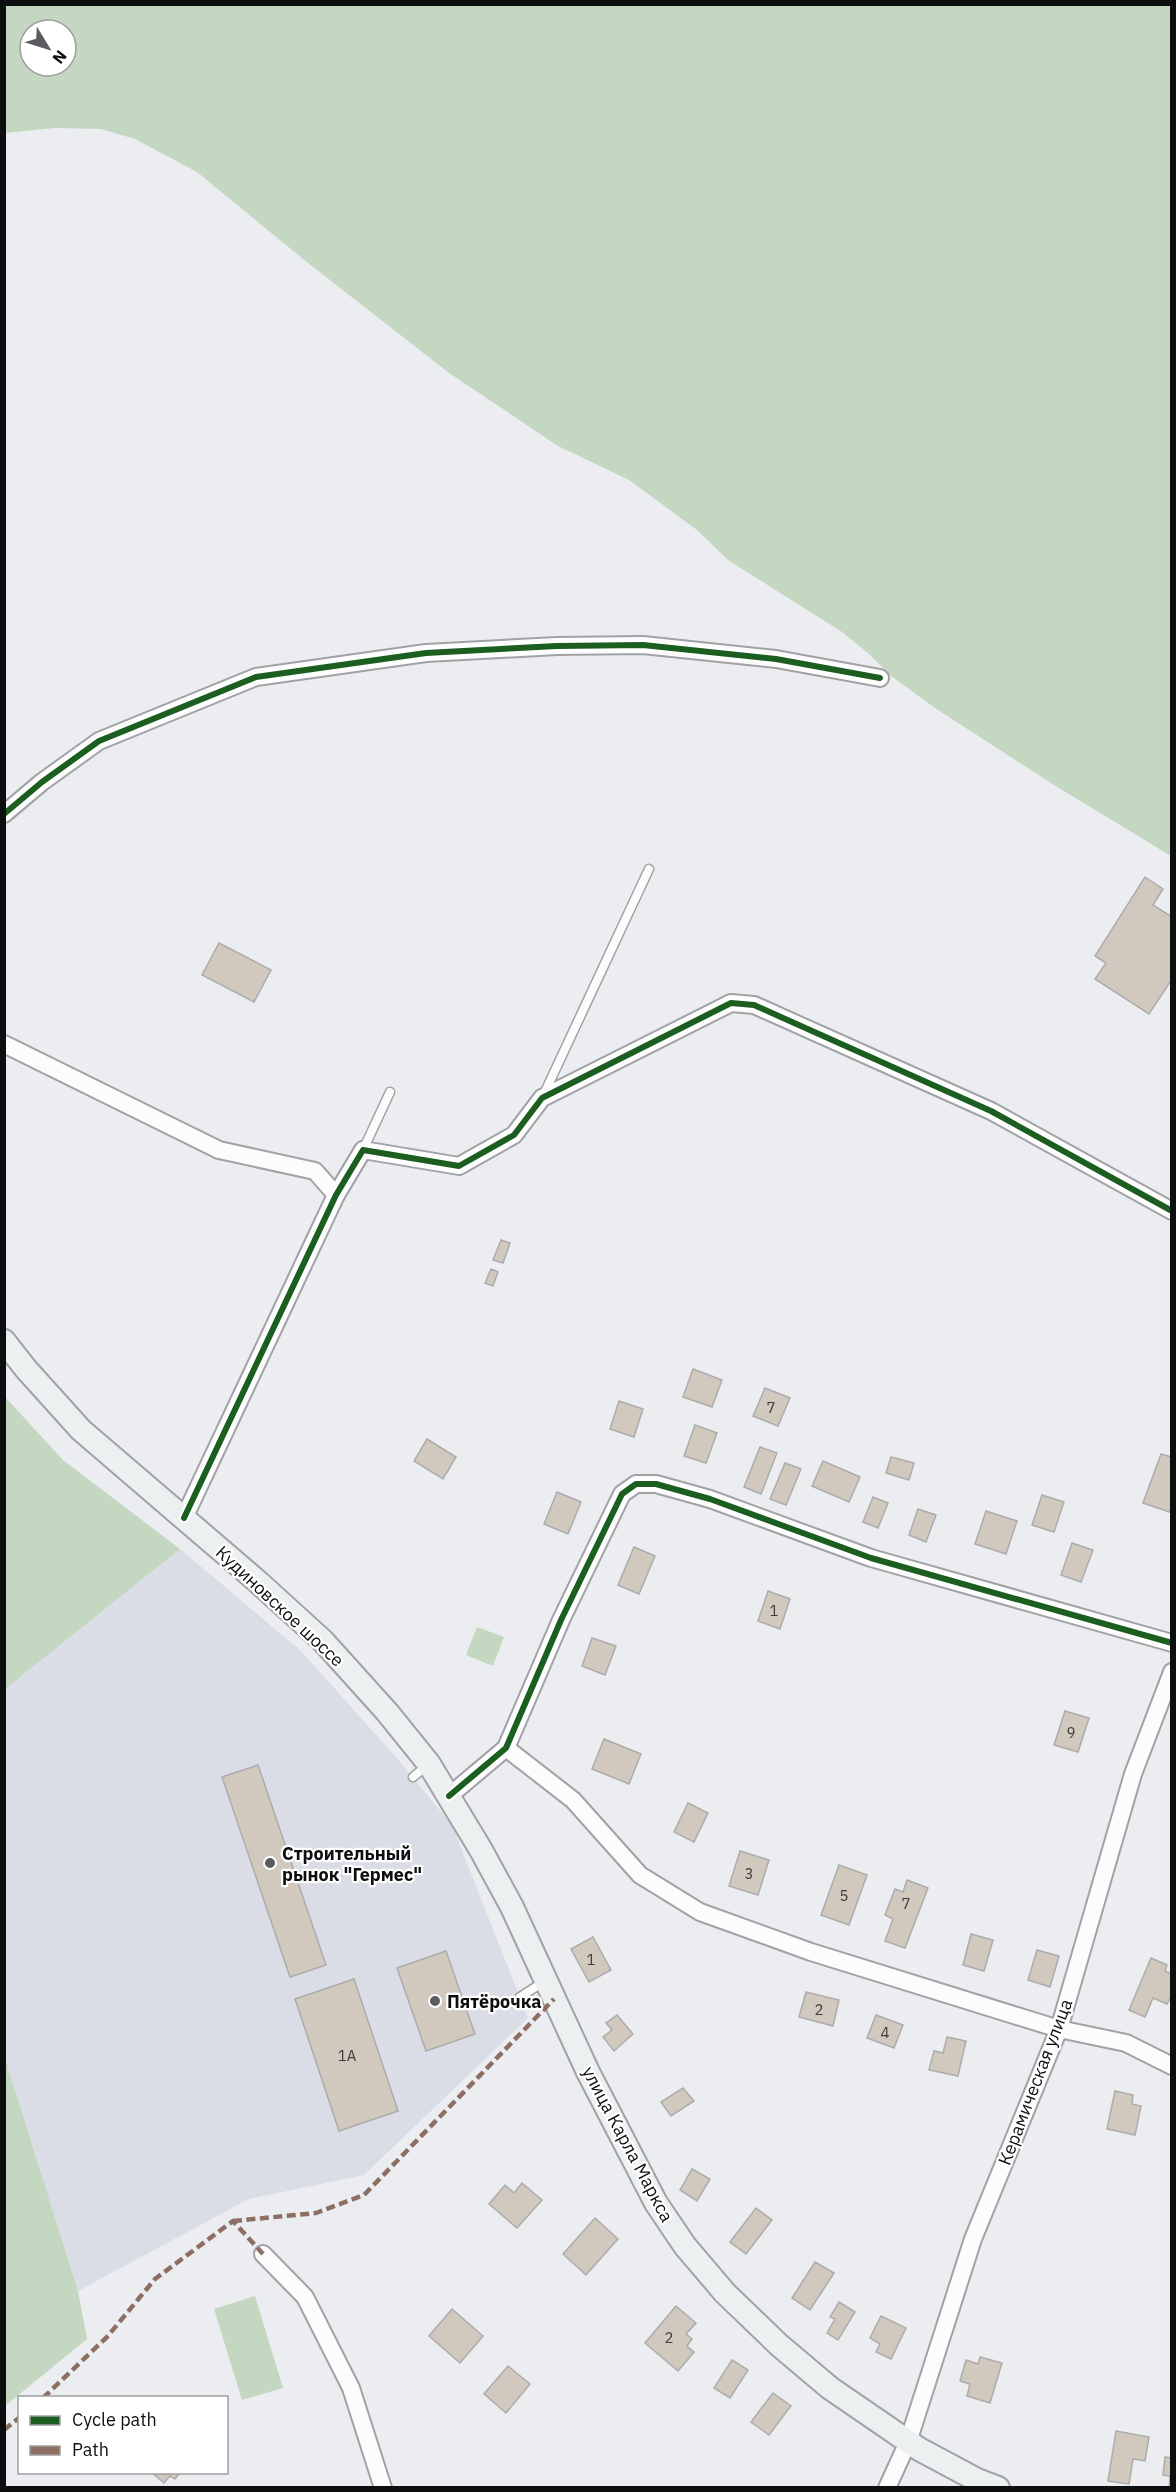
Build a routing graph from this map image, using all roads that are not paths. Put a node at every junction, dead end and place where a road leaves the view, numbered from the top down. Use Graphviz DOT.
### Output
graph roads {
  1 [pos="880,678"];
  2 [pos="4,814"];
  3 [pos="650,869"];
  4 [pos="4,1044"];
  5 [pos="390,1092"];
  6 [pos="542,1098"];
  7 [pos="363,1150"];
  8 [pos="336,1195"];
  9 [pos="1172,1211"];
  10 [pos="4,1341"];
  11 [pos="184,1518"];
  12 [pos="1172,1643"];
  13 [pos="1172,1672"];
  14 [pos="506,1748"];
  15 [pos="448,1796"];
  16 [pos="512,1907"];
  17 [pos="545,1981"];
  18 [pos="520,1997"];
  19 [pos="1059,2029"];
  20 [pos="1172,2066"];
  21 [pos="263,2254"];
  22 [pos="908,2442"];
  23 [pos="383,2487"];
  24 [pos="887,2487"];
  25 [pos="998,2487"];
  1 -- 2 [label="street"];
  3 -- 6 [label="lane"];
  4 -- 8 [label="street"];
  5 -- 7 [label="lane"];
  6 -- 7 [label="street"];
  6 -- 9 [label="street"];
  7 -- 8 [label="street"];
  8 -- 11 [label="street"];
  10 -- 11 [label="main road, Кудиновское шоссе"];
  11 -- 15 [label="main road, Кудиновское шоссе"];
  12 -- 14 [label="street"];
  13 -- 19 [label="street, Керамическая улица"];
  14 -- 15 [label="street"];
  14 -- 19 [label="street"];
  15 -- 16 [label="main road, Кудиновское шоссе"];
  16 -- 17 [label="main road, улица Карла Маркса"];
  17 -- 18 [label="lane"];
  17 -- 22 [label="main road, улица Карла Маркса"];
  19 -- 20 [label="street"];
  19 -- 22 [label="street, Керамическая улица"];
  21 -- 23 [label="street"];
  22 -- 24 [label="street, Керамическая улица"];
  22 -- 25 [label="main road, улица Карла Маркса"];
}
